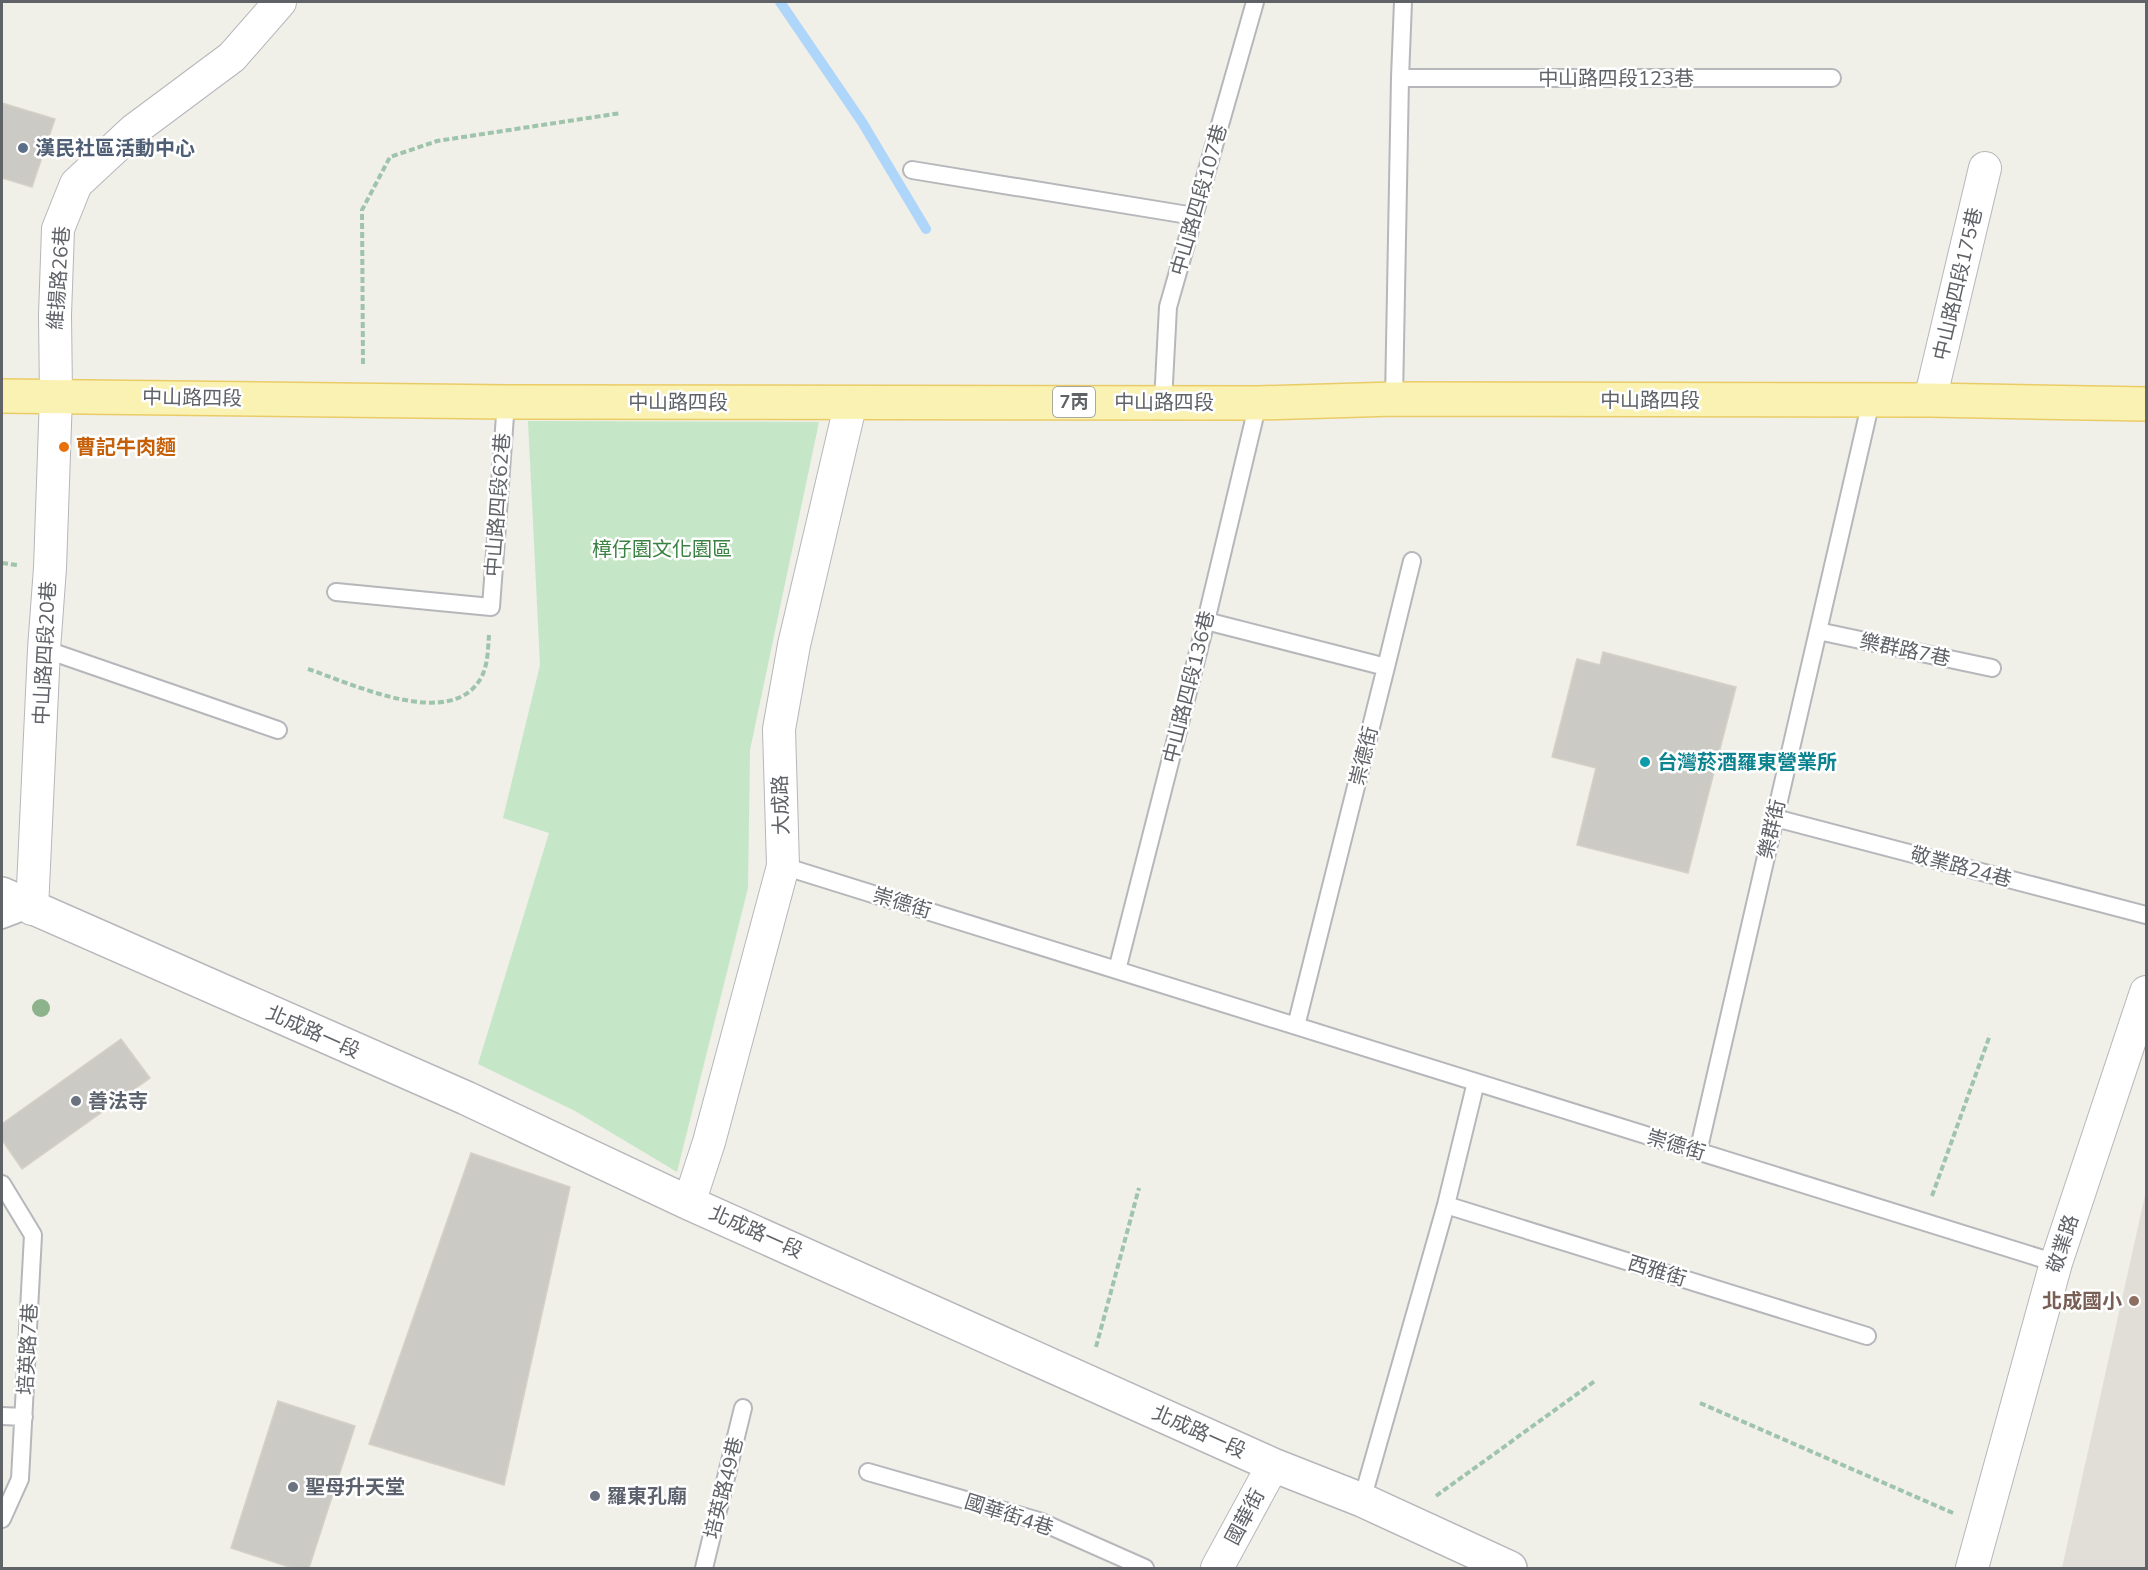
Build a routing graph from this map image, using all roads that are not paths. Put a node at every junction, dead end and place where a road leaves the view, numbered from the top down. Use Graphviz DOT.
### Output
graph roads {
  1 [pos="280,2"];
  2 [pos="1255,2"];
  3 [pos="1403,2"];
  4 [pos="1400,78"];
  5 [pos="1832,78"];
  6 [pos="1985,168"];
  7 [pos="912,170"];
  8 [pos="1194,216"];
  9 [pos="2,396"];
  10 [pos="56,396"];
  11 [pos="1394,399"];
  12 [pos="1930,400"];
  13 [pos="1871,401"];
  14 [pos="506,402"];
  15 [pos="851,402"];
  16 [pos="1163,402"];
  17 [pos="1258,403"];
  18 [pos="2146,404"];
  19 [pos="1412,561"];
  20 [pos="336,592"];
  21 [pos="1206,621"];
  22 [pos="1818,631"];
  23 [pos="44,650"];
  24 [pos="1386,667"];
  25 [pos="1992,668"];
  26 [pos="278,730"];
  27 [pos="1775,818"];
  28 [pos="783,866"];
  29 [pos="2,894"];
  30 [pos="32,909"];
  31 [pos="2146,915"];
  32 [pos="2,920"];
  33 [pos="1118,970"];
  34 [pos="2146,992"];
  35 [pos="1296,1026"];
  36 [pos="1476,1082"];
  37 [pos="1698,1152"];
  38 [pos="2,1184"];
  39 [pos="689,1203"];
  40 [pos="1446,1205"];
  41 [pos="2056,1263"];
  42 [pos="1867,1336"];
  43 [pos="743,1408"];
  44 [pos="2,1416"];
  45 [pos="24,1416"];
  46 [pos="1273,1465"];
  47 [pos="868,1472"];
  48 [pos="1362,1500"];
  49 [pos="2,1519"];
  50 [pos="704,1569"];
  51 [pos="1145,1569"];
  52 [pos="1217,1569"];
  53 [pos="1510,1569"];
  54 [pos="1972,1569"];
  1 -- 10 [label="street, 維揚路26巷"];
  2 -- 8 [label="lane, 中山路四段107巷"];
  3 -- 4 [label="lane"];
  4 -- 5 [label="lane, 中山路四段123巷"];
  4 -- 11 [label="lane"];
  6 -- 12 [label="street, 中山路四段175巷"];
  7 -- 8 [label="lane"];
  8 -- 16 [label="lane, 中山路四段107巷"];
  9 -- 10 [label="main road, 中山路四段 / 7丙"];
  10 -- 14 [label="main road, 中山路四段 / 7丙"];
  10 -- 23 [label="street, 中山路四段20巷"];
  11 -- 13 [label="main road, 中山路四段 / 7丙"];
  11 -- 17 [label="main road, 中山路四段 / 7丙"];
  12 -- 13 [label="main road, 中山路四段 / 7丙"];
  12 -- 18 [label="main road, 中山路四段 / 7丙"];
  13 -- 22 [label="lane, 樂群街"];
  14 -- 15 [label="main road, 中山路四段 / 7丙"];
  14 -- 20 [label="lane, 中山路四段62巷"];
  15 -- 16 [label="main road, 中山路四段 / 7丙"];
  15 -- 28 [label="street, 大成路"];
  16 -- 17 [label="main road, 中山路四段 / 7丙"];
  17 -- 21 [label="lane, 中山路四段136巷"];
  19 -- 24 [label="lane, 崇德街"];
  21 -- 24 [label="lane"];
  21 -- 33 [label="lane, 中山路四段136巷"];
  22 -- 25 [label="lane, 樂群路7巷"];
  22 -- 27 [label="lane, 樂群街"];
  23 -- 26 [label="lane"];
  23 -- 30 [label="street, 中山路四段20巷"];
  24 -- 35 [label="lane, 崇德街"];
  27 -- 31 [label="lane, 敬業路24巷"];
  27 -- 37 [label="lane, 樂群街"];
  28 -- 33 [label="lane, 崇德街"];
  28 -- 39 [label="street, 大成路"];
  29 -- 30 [label="street, 北成路一段"];
  30 -- 32 [label="lane"];
  30 -- 39 [label="street, 北成路一段"];
  33 -- 35 [label="lane, 崇德街"];
  34 -- 41 [label="street, 敬業路"];
  35 -- 36 [label="lane, 崇德街"];
  36 -- 37 [label="lane, 崇德街"];
  36 -- 40 [label="lane"];
  37 -- 41 [label="lane, 崇德街"];
  38 -- 45 [label="lane, 培英路7巷"];
  39 -- 46 [label="street, 北成路一段"];
  40 -- 42 [label="lane, 西雅街"];
  40 -- 48 [label="lane"];
  41 -- 54 [label="street, 敬業路"];
  43 -- 50 [label="lane, 培英路49巷"];
  44 -- 45 [label="lane"];
  45 -- 49 [label="lane, 培英路7巷"];
  46 -- 48 [label="street, 北成路一段"];
  46 -- 52 [label="street, 國華街"];
  47 -- 51 [label="lane, 國華街4巷"];
  48 -- 53 [label="street, 北成路一段"];
}
